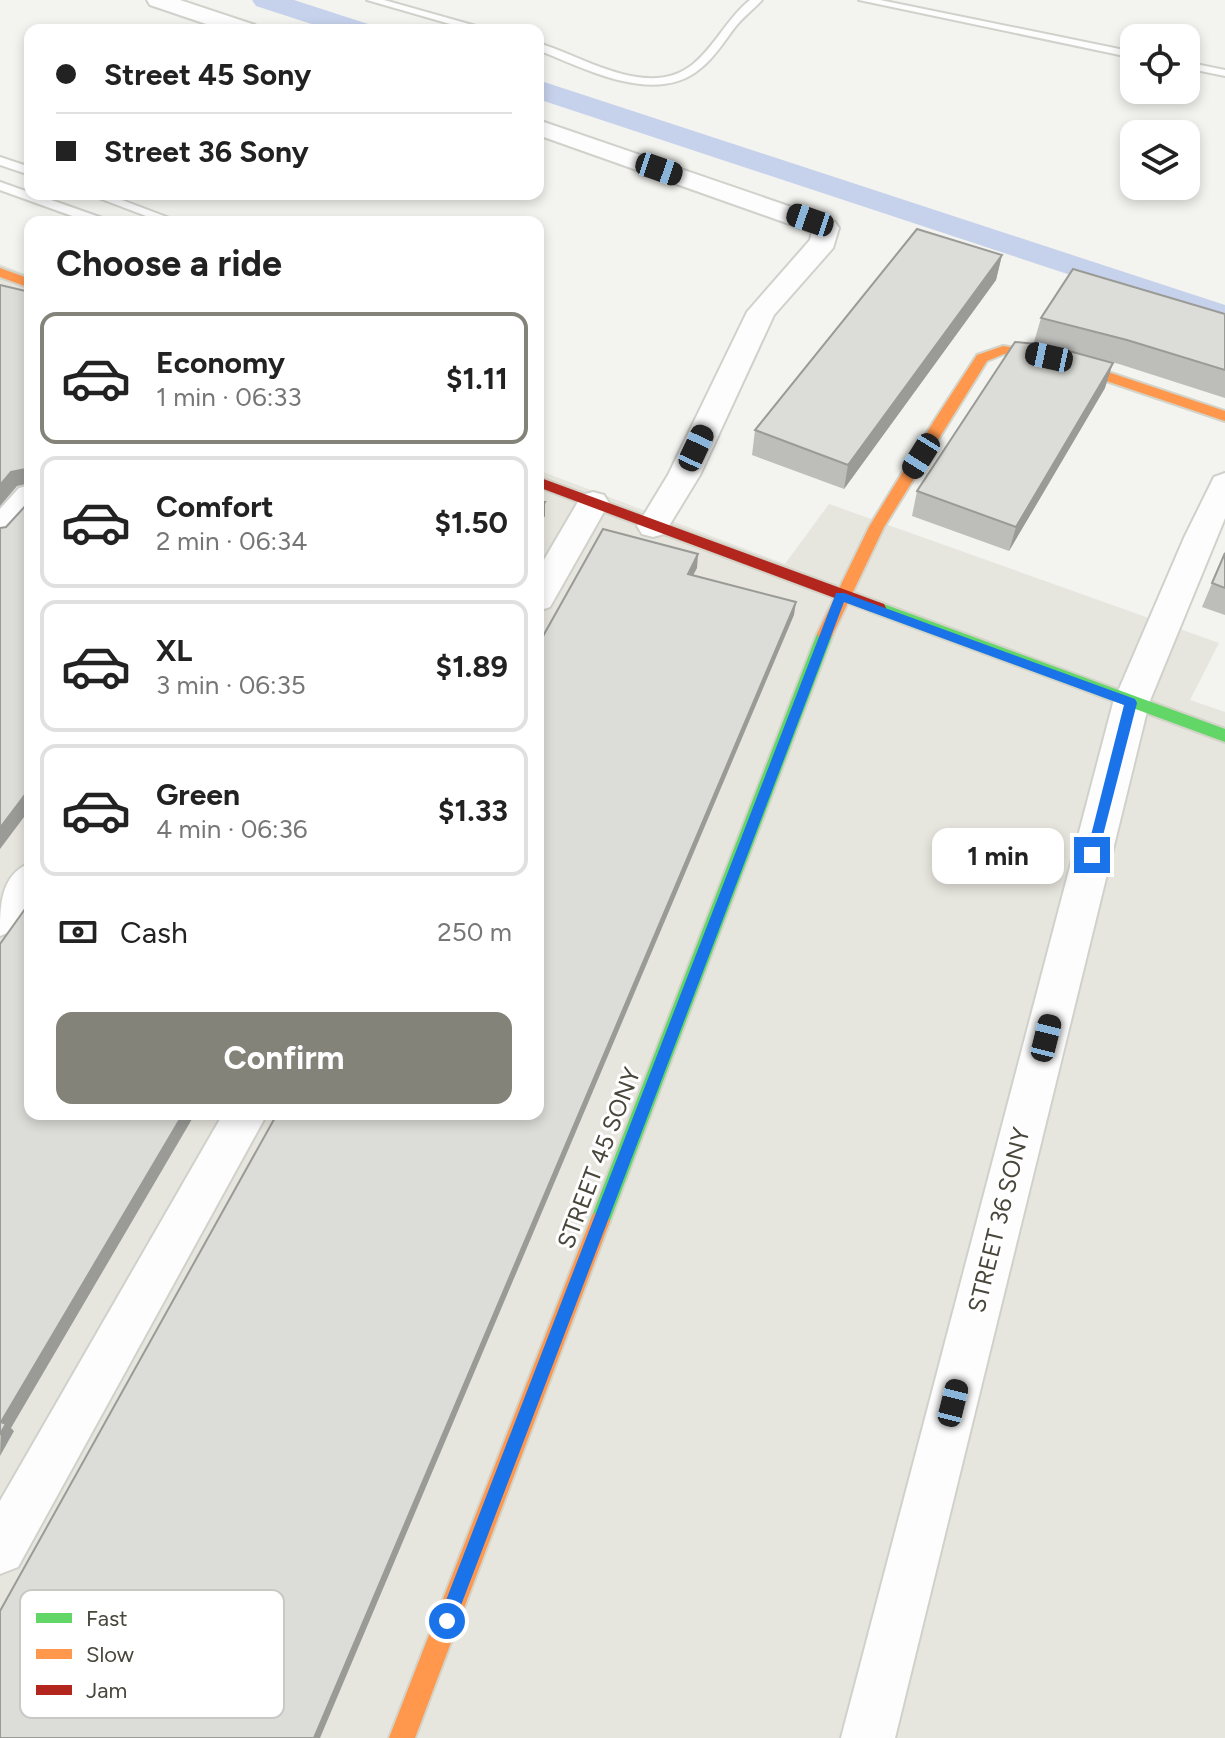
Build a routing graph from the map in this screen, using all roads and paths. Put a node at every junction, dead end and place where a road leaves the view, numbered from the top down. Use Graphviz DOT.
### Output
graph roads {
  1 [pos="158,0"];
  2 [pos="372,0"];
  3 [pos="757,0"];
  4 [pos="864,0"];
  5 [pos="229,24"];
  6 [pos="462,24"];
  7 [pos="544,48"];
  8 [pos="1120,52"];
  9 [pos="1200,68"];
  10 [pos="1225,73"];
  11 [pos="544,129"];
  12 [pos="0,161"];
  13 [pos="24,169"];
  14 [pos="0,186"];
  15 [pos="24,195"];
  16 [pos="39,200"];
  17 [pos="111,200"];
  18 [pos="84,216"];
  19 [pos="157,216"];
  20 [pos="0,272"];
  21 [pos="24,282"];
  22 [pos="1225,416"];
  23 [pos="544,484"];
  24 [pos="24,503"];
  25 [pos="593,503"];
  26 [pos="1220,505"];
  27 [pos="653,526"];
  28 [pos="0,529"];
  29 [pos="544,589"];
  30 [pos="840,596"];
  31 [pos="1131,703"];
  32 [pos="1225,736"];
  33 [pos="24,887"];
  34 [pos="0,920"];
  35 [pos="243,1120"];
  36 [pos="0,1549"];
  37 [pos="402,1738"];
  38 [pos="868,1738"];
  1 -- 5 [label="street"];
  2 -- 6 [label="lane"];
  3 -- 7 [label="lane"];
  4 -- 8 [label="lane"];
  9 -- 10 [label="lane"];
  11 -- 27 [label="street"];
  12 -- 13 [label="lane"];
  14 -- 15 [label="lane"];
  16 -- 18 [label="lane"];
  17 -- 19 [label="lane"];
  20 -- 21 [label="street"];
  22 -- 30 [label="street, STREET 45 SONY"];
  23 -- 25 [label="street"];
  24 -- 28 [label="street"];
  25 -- 27 [label="street"];
  25 -- 29 [label="street"];
  26 -- 31 [label="street, STREET 36 SONY"];
  27 -- 30 [label="street"];
  30 -- 31 [label="street"];
  30 -- 37 [label="street, STREET 45 SONY"];
  31 -- 32 [label="street"];
  31 -- 38 [label="street, STREET 36 SONY"];
  33 -- 34 [label="street"];
  35 -- 36 [label="street"];
}
